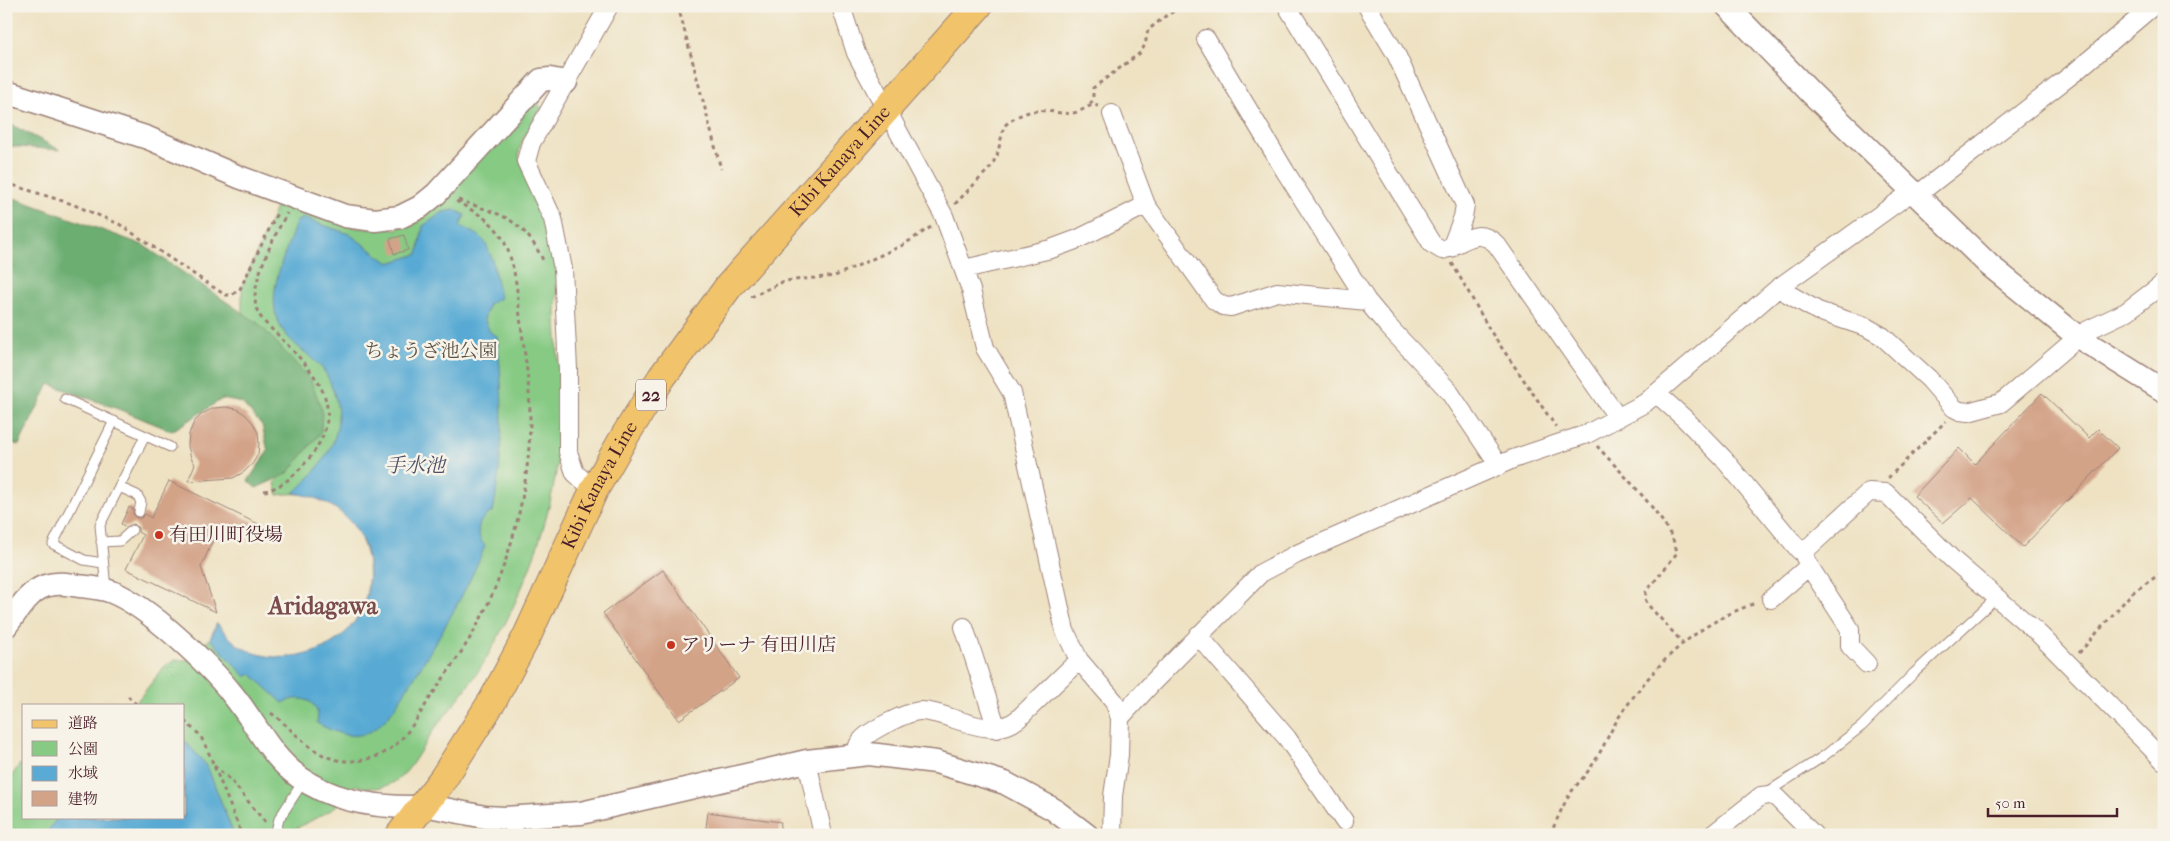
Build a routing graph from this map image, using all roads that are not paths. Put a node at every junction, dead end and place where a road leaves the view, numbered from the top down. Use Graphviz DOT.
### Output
graph roads {
  1 [pos="609,6"];
  2 [pos="841,6"];
  3 [pos="978,6"];
  4 [pos="1287,6"];
  5 [pos="1367,6"];
  6 [pos="1727,6"];
  7 [pos="2153,6"];
  8 [pos="1206,39"];
  9 [pos="566,82"];
  10 [pos="6,92"];
  11 [pos="887,109"];
  12 [pos="1112,114"];
  13 [pos="1915,193"];
  14 [pos="1146,205"];
  15 [pos="1450,248"];
  16 [pos="964,269"];
  17 [pos="2164,283"];
  18 [pos="1778,288"];
  19 [pos="1367,301"];
  20 [pos="2078,337"];
  21 [pos="2164,391"];
  22 [pos="1657,394"];
  23 [pos="66,399"];
  24 [pos="1618,418"];
  25 [pos="114,421"];
  26 [pos="145,436"];
  27 [pos="170,447"];
  28 [pos="1499,466"];
  29 [pos="119,487"];
  30 [pos="594,490"];
  31 [pos="139,512"];
  32 [pos="132,530"];
  33 [pos="101,542"];
  34 [pos="1806,558"];
  35 [pos="103,564"];
  36 [pos="106,590"];
  37 [pos="1996,598"];
  38 [pos="1771,599"];
  39 [pos="6,626"];
  40 [pos="964,627"];
  41 [pos="1198,635"];
  42 [pos="1080,660"];
  43 [pos="1867,664"];
  44 [pos="1120,718"];
  45 [pos="997,729"];
  46 [pos="857,755"];
  47 [pos="806,761"];
  48 [pos="2164,761"];
  49 [pos="304,780"];
  50 [pos="1761,796"];
  51 [pos="423,806"];
  52 [pos="1344,821"];
  53 [pos="513,826"];
  54 [pos="276,834"];
  55 [pos="400,835"];
  56 [pos="823,835"];
  57 [pos="1087,835"];
  58 [pos="1112,835"];
  59 [pos="1712,835"];
  60 [pos="1814,835"];
  1 -- 9 [label="street"];
  2 -- 11 [label="street"];
  3 -- 11 [label="main road, Kibi Kanaya Line / 22"];
  4 -- 15 [label="street"];
  5 -- 15 [label="street"];
  6 -- 13 [label="street"];
  7 -- 13 [label="street"];
  8 -- 19 [label="street"];
  9 -- 10 [label="street"];
  9 -- 30 [label="street"];
  11 -- 16 [label="street"];
  11 -- 30 [label="main road, Kibi Kanaya Line / 22"];
  12 -- 14 [label="street"];
  13 -- 18 [label="street"];
  13 -- 20 [label="street"];
  14 -- 16 [label="street"];
  14 -- 19 [label="street"];
  15 -- 24 [label="street"];
  16 -- 42 [label="street"];
  17 -- 20 [label="street"];
  18 -- 20 [label="street"];
  18 -- 22 [label="street"];
  19 -- 28 [label="street"];
  20 -- 21 [label="street"];
  22 -- 24 [label="street"];
  22 -- 34 [label="street"];
  23 -- 25 [label="lane"];
  24 -- 28 [label="street"];
  25 -- 26 [label="lane"];
  25 -- 35 [label="lane"];
  26 -- 27 [label="lane"];
  26 -- 29 [label="lane"];
  28 -- 41 [label="street"];
  29 -- 31 [label="lane"];
  29 -- 33 [label="lane"];
  30 -- 51 [label="main road, Kibi Kanaya Line / 22"];
  32 -- 33 [label="lane"];
  33 -- 35 [label="lane"];
  34 -- 37 [label="street"];
  34 -- 38 [label="street"];
  34 -- 43 [label="street"];
  35 -- 36 [label="lane"];
  36 -- 39 [label="street"];
  36 -- 49 [label="street"];
  37 -- 48 [label="street"];
  37 -- 50 [label="lane"];
  40 -- 45 [label="street"];
  41 -- 44 [label="street"];
  41 -- 52 [label="street"];
  42 -- 44 [label="street"];
  42 -- 45 [label="street"];
  44 -- 58 [label="street"];
  45 -- 46 [label="street"];
  46 -- 47 [label="street"];
  46 -- 57 [label="street"];
  47 -- 53 [label="street"];
  47 -- 56 [label="street"];
  49 -- 51 [label="street"];
  49 -- 54 [label="lane"];
  50 -- 59 [label="street"];
  50 -- 60 [label="street"];
  51 -- 53 [label="street"];
  51 -- 55 [label="main road, Kibi Kanaya Line / 22"];
}
